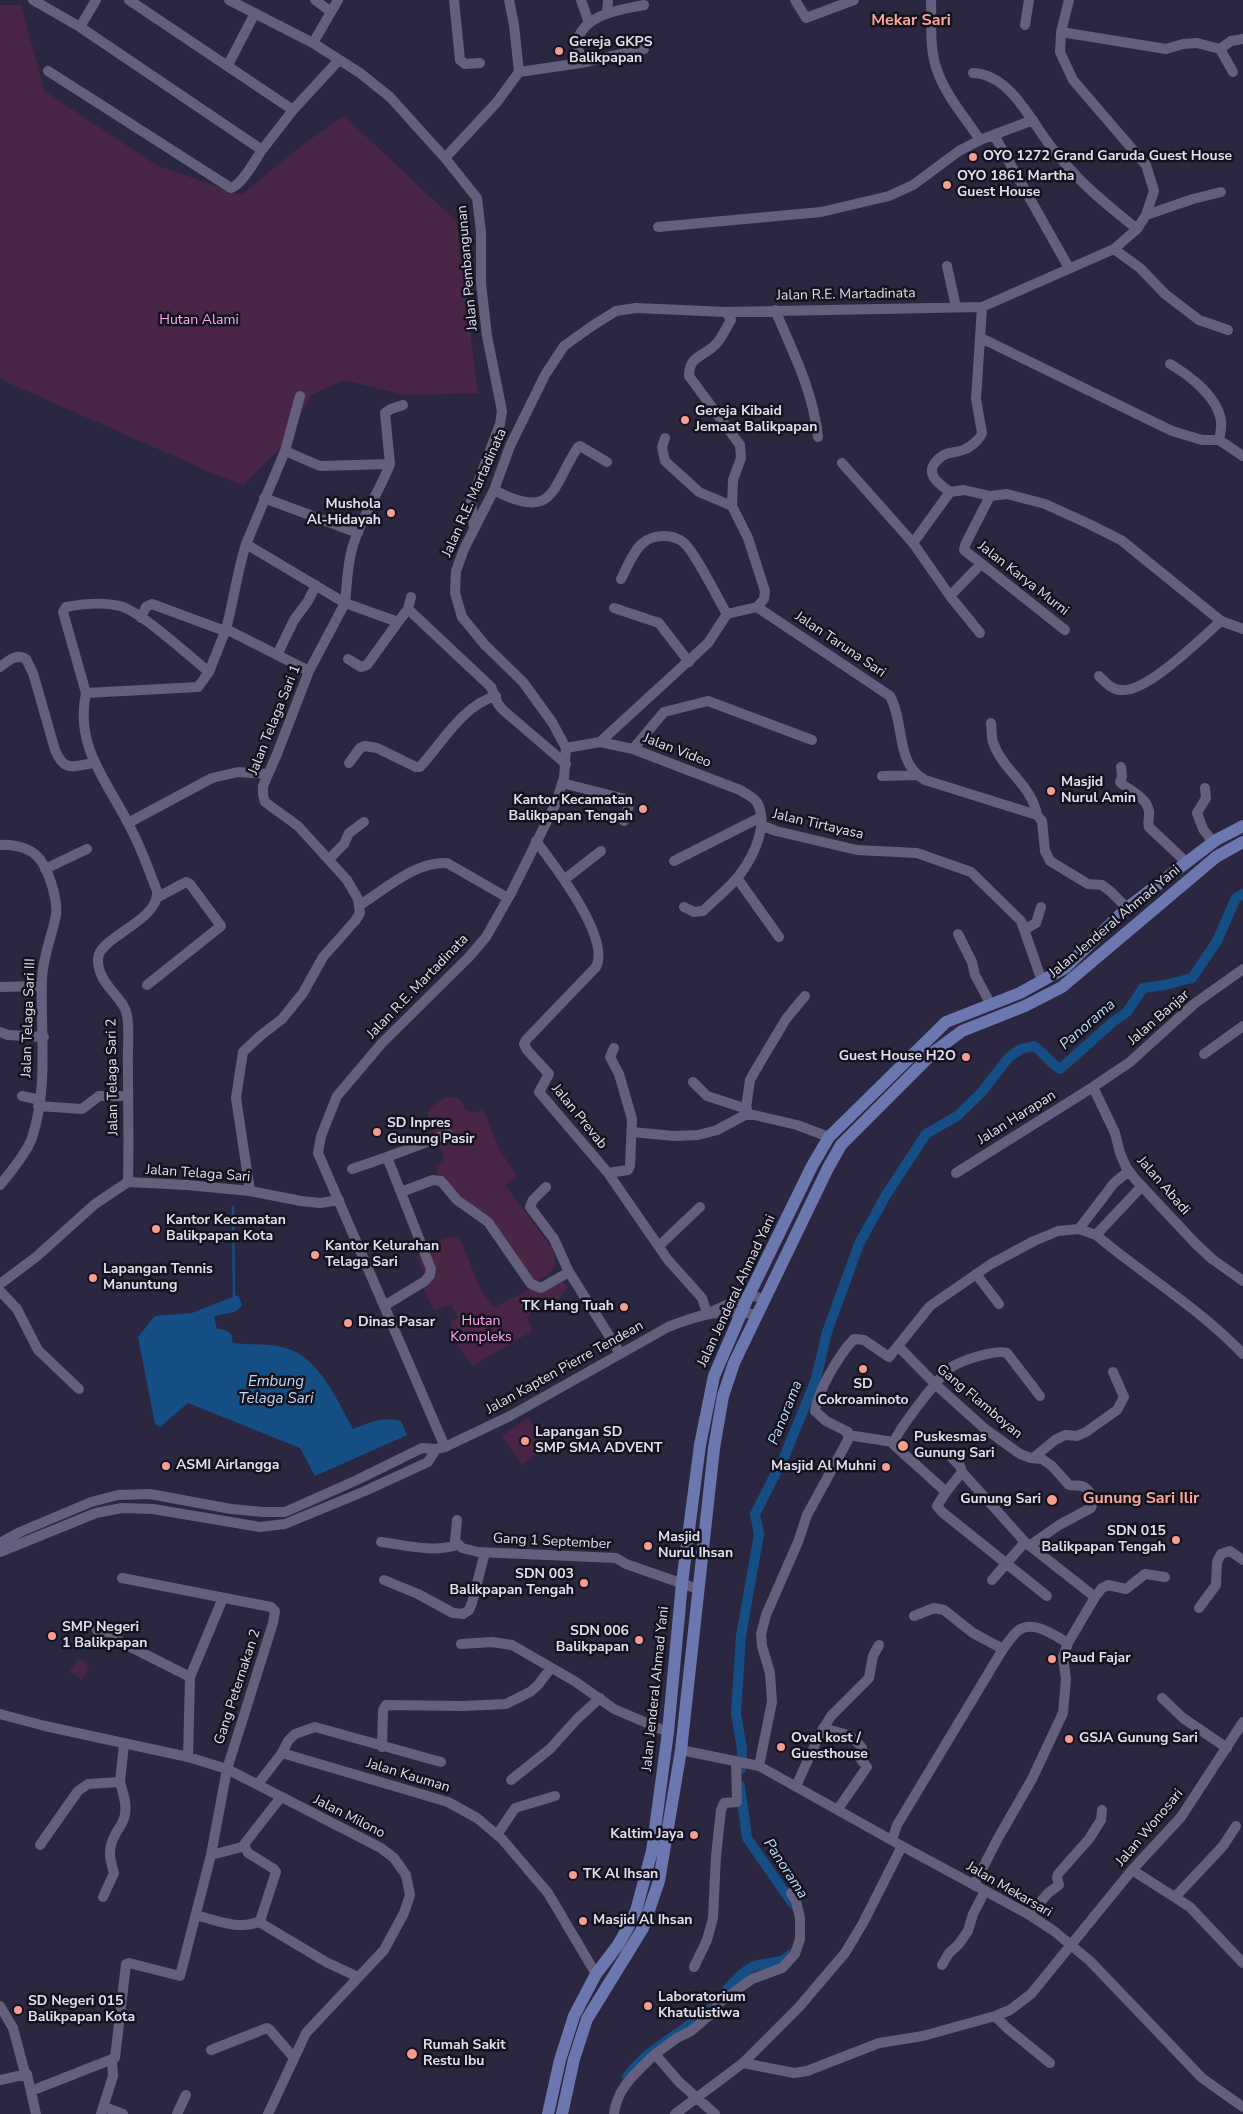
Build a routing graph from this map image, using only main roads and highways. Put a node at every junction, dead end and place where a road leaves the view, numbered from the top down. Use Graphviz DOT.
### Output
graph roads {
  1 [pos="1243,826"];
  2 [pos="1243,842"];
  3 [pos="1186,862"];
  4 [pos="1197,873"];
  5 [pos="548,2114"];
  6 [pos="562,2114"];
  1 -- 3 [label="main road, Jalan Jenderal Ahmad Yani"];
  2 -- 4 [label="main road, Jalan Jenderal Ahmad Yani"];
  3 -- 4 [label="main road"];
  3 -- 5 [label="main road, Jalan Jenderal Ahmad Yani"];
  4 -- 6 [label="main road, Jalan Jenderal Ahmad Yani"];
}
